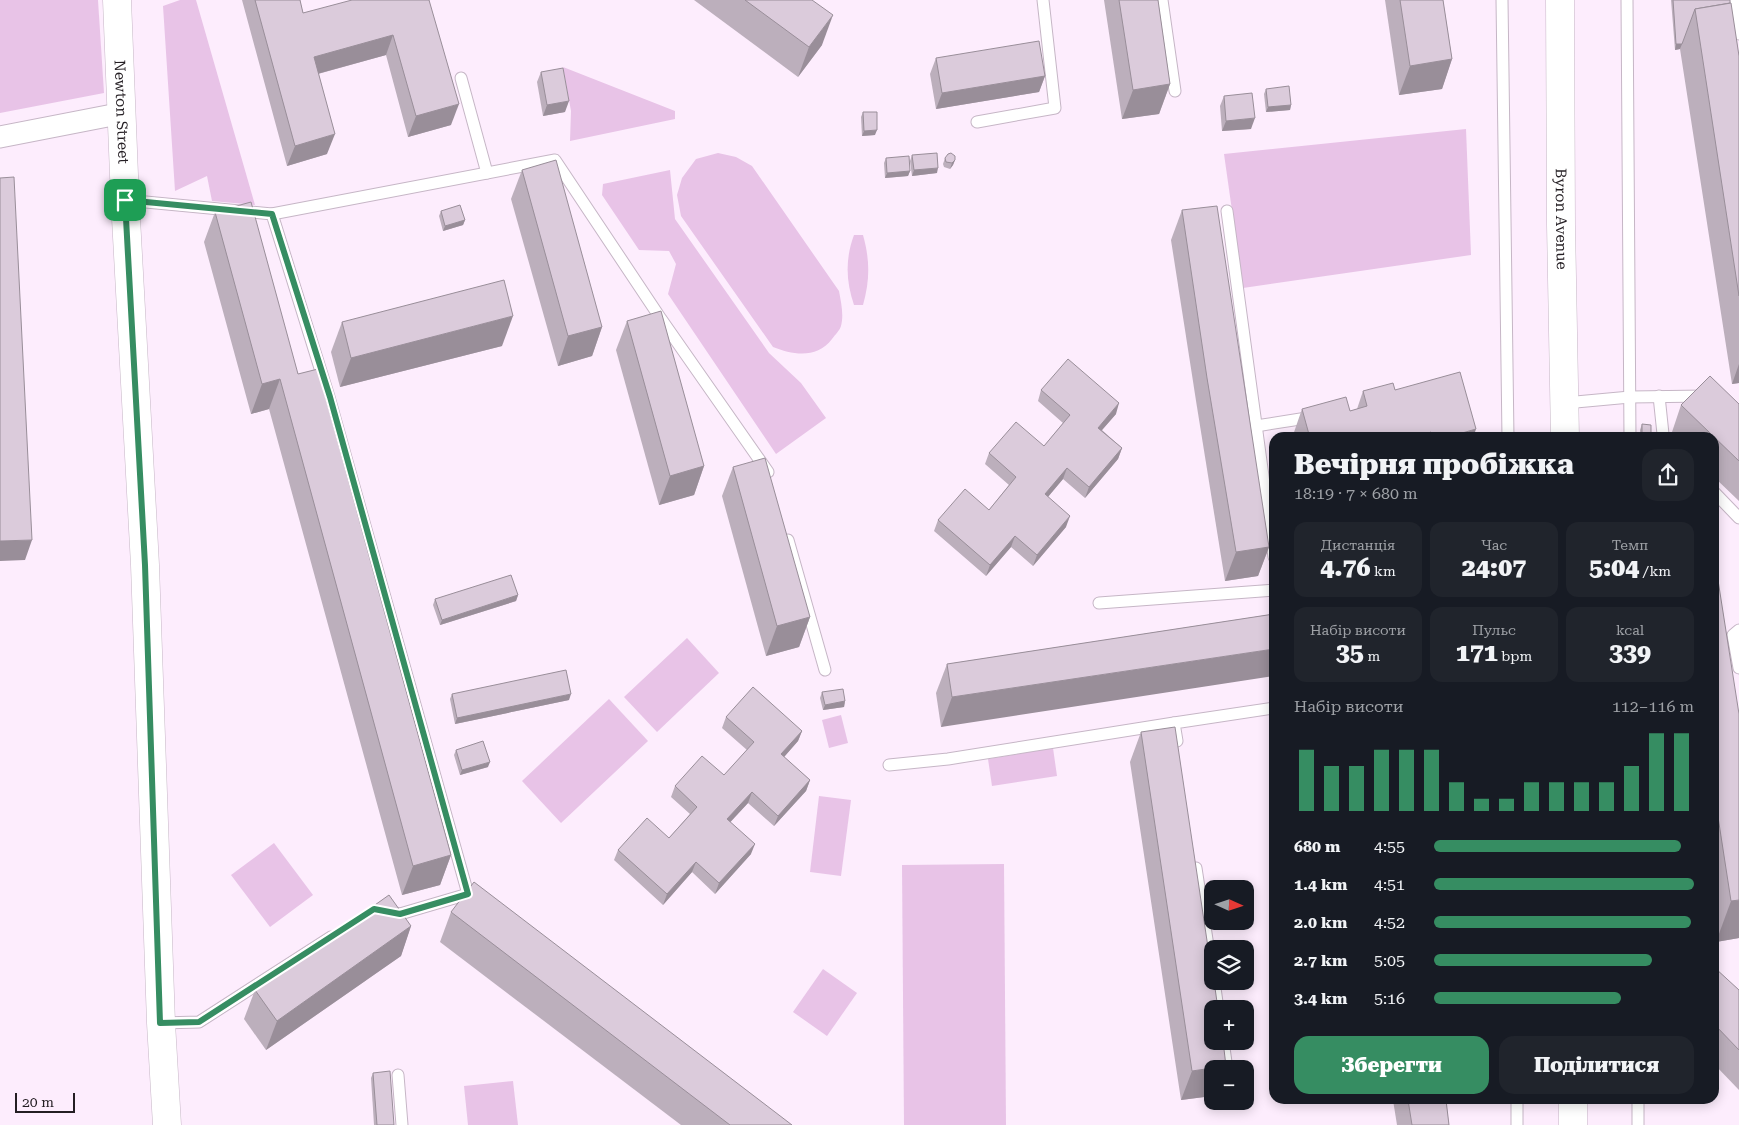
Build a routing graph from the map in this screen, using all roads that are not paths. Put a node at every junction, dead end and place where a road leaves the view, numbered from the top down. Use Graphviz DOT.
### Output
graph roads {
  1 [pos="117,0"];
  2 [pos="1043,0"];
  3 [pos="1162,0"];
  4 [pos="1502,0"];
  5 [pos="1560,0"];
  6 [pos="1627,0"];
  7 [pos="1735,0"];
  8 [pos="1739,34"];
  9 [pos="461,78"];
  10 [pos="1175,91"];
  11 [pos="123,113"];
  12 [pos="977,122"];
  13 [pos="0,137"];
  14 [pos="487,173"];
  15 [pos="125,200"];
  16 [pos="1227,211"];
  17 [pos="272,214"];
  18 [pos="1659,396"];
  19 [pos="1630,397"];
  20 [pos="1716,399"];
  21 [pos="1564,403"];
  22 [pos="1322,416"];
  23 [pos="1256,426"];
  24 [pos="1508,432"];
  25 [pos="1565,432"];
  26 [pos="1630,432"];
  27 [pos="1663,432"];
  28 [pos="773,485"];
  29 [pos="1719,497"];
  30 [pos="1739,518"];
  31 [pos="1269,521"];
  32 [pos="786,532"];
  33 [pos="1269,590"];
  34 [pos="1099,603"];
  35 [pos="1739,630"];
  36 [pos="1739,668"];
  37 [pos="825,670"];
  38 [pos="1269,709"];
  39 [pos="1174,723"];
  40 [pos="1179,752"];
  41 [pos="889,765"];
  42 [pos="1195,857"];
  43 [pos="468,894"];
  44 [pos="483,906"];
  45 [pos="374,909"];
  46 [pos="340,930"];
  47 [pos="1207,940"];
  48 [pos="160,1023"];
  49 [pos="398,1075"];
  50 [pos="1517,1104"];
  51 [pos="1573,1104"];
  52 [pos="1638,1104"];
  53 [pos="167,1125"];
  54 [pos="402,1125"];
  55 [pos="1517,1125"];
  56 [pos="1573,1125"];
  57 [pos="1638,1125"];
  1 -- 11 [label="street, Newton Street"];
  2 -- 12 [label="lane"];
  3 -- 10 [label="lane"];
  4 -- 24 [label="lane"];
  5 -- 21 [label="street, Byron Avenue"];
  6 -- 19 [label="lane"];
  7 -- 8 [label="lane"];
  9 -- 14 [label="lane"];
  11 -- 13 [label="street"];
  11 -- 15 [label="street, Newton Street"];
  14 -- 17 [label="lane"];
  14 -- 28 [label="lane"];
  15 -- 17 [label="lane"];
  15 -- 48 [label="street, Newton Street"];
  16 -- 23 [label="lane"];
  17 -- 43 [label="lane"];
  18 -- 19 [label="lane"];
  18 -- 20 [label="lane"];
  18 -- 27 [label="lane"];
  19 -- 21 [label="lane"];
  19 -- 26 [label="lane"];
  21 -- 25 [label="street, Byron Avenue"];
  22 -- 23 [label="lane"];
  23 -- 31 [label="lane"];
  29 -- 30 [label="lane"];
  32 -- 37 [label="lane"];
  33 -- 34 [label="lane"];
  35 -- 36 [label="lane"];
  38 -- 39 [label="lane"];
  39 -- 40 [label="lane"];
  39 -- 41 [label="lane"];
  42 -- 47 [label="lane"];
  43 -- 44 [label="lane"];
  43 -- 45 [label="lane"];
  46 -- 48 [label="lane"];
  48 -- 53 [label="street, Newton Street"];
  49 -- 54 [label="lane"];
  50 -- 55 [label="lane"];
  51 -- 56 [label="street"];
  52 -- 57 [label="lane"];
}
